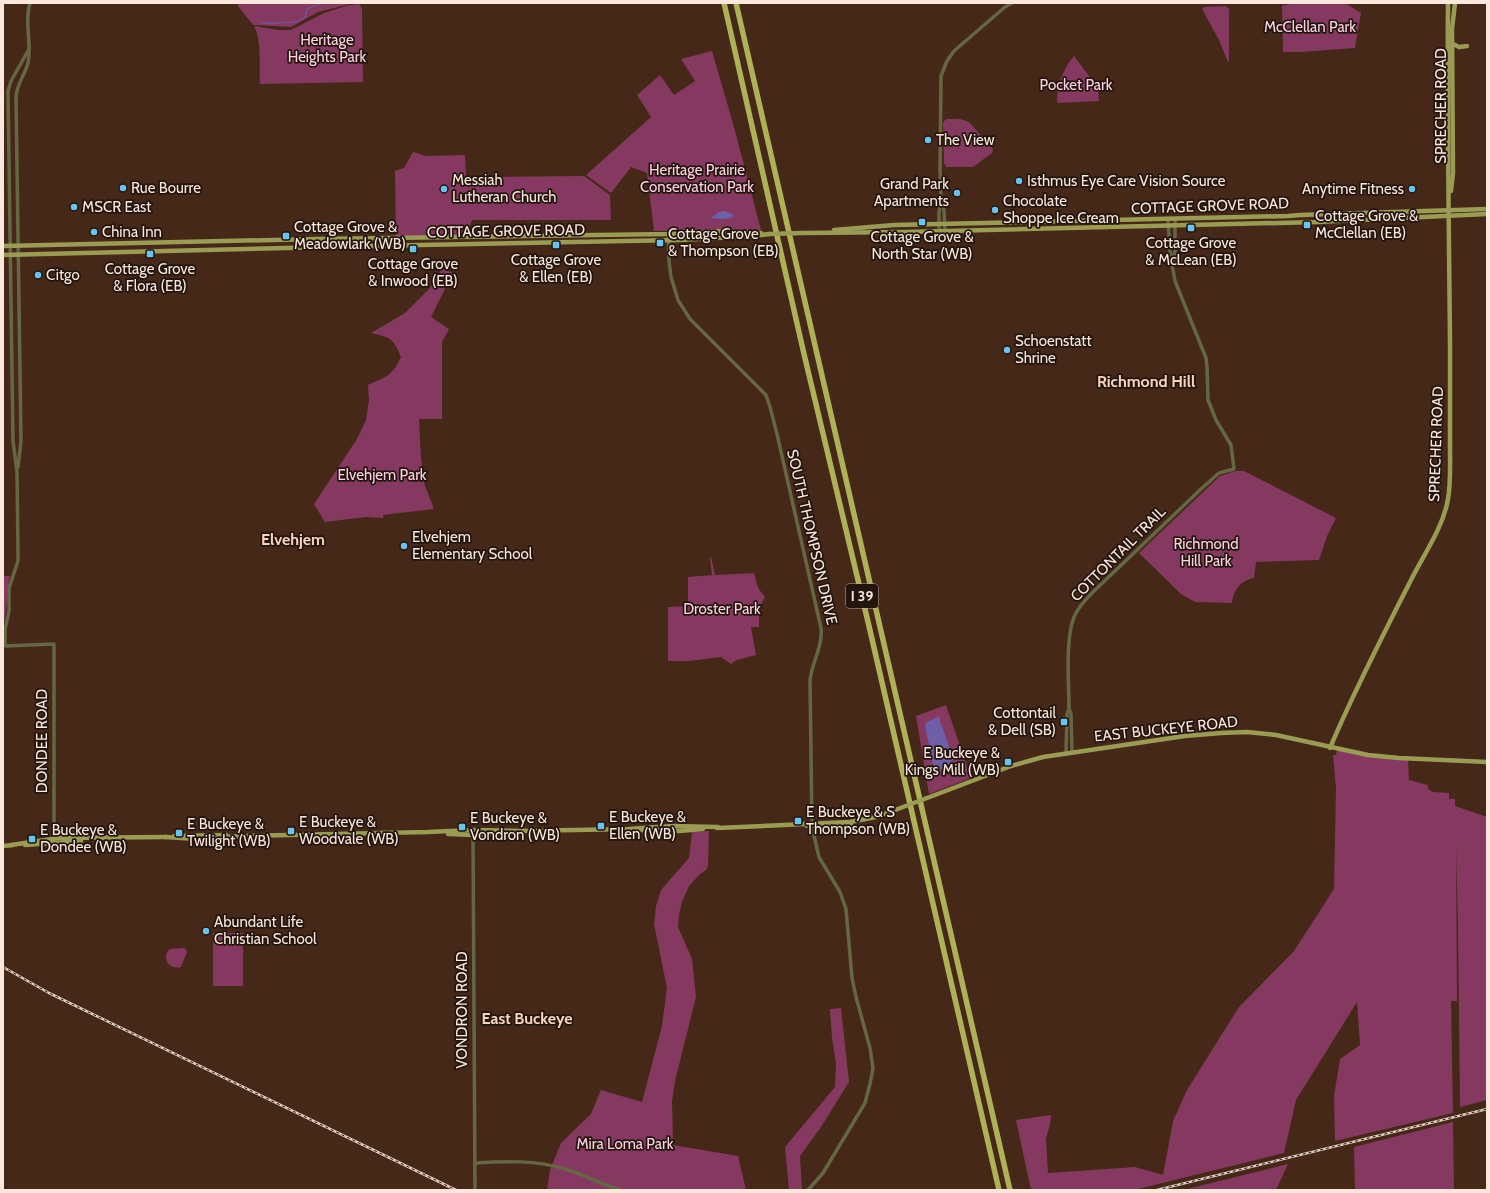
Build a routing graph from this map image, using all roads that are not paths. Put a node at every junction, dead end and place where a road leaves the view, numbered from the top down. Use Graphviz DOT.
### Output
graph roads {
  1 [pos="30,3"];
  2 [pos="724,3"];
  3 [pos="736,3"];
  4 [pos="1012,3"];
  5 [pos="1448,3"];
  6 [pos="1454,3"];
  7 [pos="1006,5"];
  8 [pos="1453,44"];
  9 [pos="1467,46"];
  10 [pos="29,49"];
  11 [pos="1487,209"];
  12 [pos="1449,210"];
  13 [pos="1355,213"];
  14 [pos="1487,214"];
  15 [pos="1449,216"];
  16 [pos="1168,219"];
  17 [pos="1175,219"];
  18 [pos="1354,219"];
  19 [pos="942,224"];
  20 [pos="1168,225"];
  21 [pos="1175,225"];
  22 [pos="942,231"];
  23 [pos="814,232"];
  24 [pos="668,234"];
  25 [pos="769,234"];
  26 [pos="668,240"];
  27 [pos="3,246"];
  28 [pos="11,246"];
  29 [pos="19,246"];
  30 [pos="3,254"];
  31 [pos="12,254"];
  32 [pos="19,254"];
  33 [pos="1173,259"];
  34 [pos="17,472"];
  35 [pos="1069,709"];
  36 [pos="1330,748"];
  37 [pos="1072,752"];
  38 [pos="1066,753"];
  39 [pos="1487,762"];
  40 [pos="812,825"];
  41 [pos="473,832"];
  42 [pos="54,839"];
  43 [pos="94,839"];
  44 [pos="11,845"];
  45 [pos="3,846"];
  46 [pos="475,1163"];
  47 [pos="476,1190"];
  48 [pos="620,1190"];
  49 [pos="808,1190"];
  50 [pos="999,1190"];
  51 [pos="1010,1190"];
  1 -- 10 [label="street"];
  2 -- 50 [label="highway, I 39"];
  3 -- 51 [label="highway, I 39"];
  4 -- 7 [label="street"];
  5 -- 12 [label="main road, SPRECHER ROAD"];
  6 -- 8 [label="main road, SPRECHER ROAD"];
  7 -- 19 [label="street"];
  8 -- 9 [label="main road"];
  8 -- 12 [label="main road, SPRECHER ROAD"];
  10 -- 28 [label="street"];
  10 -- 29 [label="street"];
  11 -- 12 [label="main road, COTTAGE GROVE ROAD"];
  12 -- 13 [label="main road, COTTAGE GROVE ROAD"];
  12 -- 15 [label="main road, SPRECHER ROAD"];
  13 -- 17 [label="main road, COTTAGE GROVE ROAD"];
  13 -- 18 [label="main road"];
  14 -- 15 [label="main road, COTTAGE GROVE ROAD"];
  15 -- 18 [label="main road, COTTAGE GROVE ROAD"];
  15 -- 36 [label="main road, SPRECHER ROAD"];
  16 -- 17 [label="main road, COTTAGE GROVE ROAD"];
  16 -- 19 [label="main road, COTTAGE GROVE ROAD"];
  16 -- 20 [label="street"];
  17 -- 21 [label="street"];
  18 -- 21 [label="main road, COTTAGE GROVE ROAD"];
  19 -- 22 [label="street"];
  19 -- 23 [label="main road, COTTAGE GROVE ROAD"];
  20 -- 21 [label="main road, COTTAGE GROVE ROAD"];
  20 -- 22 [label="main road, COTTAGE GROVE ROAD"];
  20 -- 33 [label="street"];
  21 -- 33 [label="street"];
  22 -- 23 [label="main road, COTTAGE GROVE ROAD"];
  23 -- 25 [label="main road, COTTAGE GROVE ROAD, bridge"];
  24 -- 25 [label="main road, COTTAGE GROVE ROAD"];
  24 -- 26 [label="street, SOUTH THOMPSON DRIVE"];
  24 -- 29 [label="main road, COTTAGE GROVE ROAD"];
  25 -- 26 [label="main road, COTTAGE GROVE ROAD"];
  26 -- 32 [label="main road, COTTAGE GROVE ROAD"];
  26 -- 40 [label="street, SOUTH THOMPSON DRIVE"];
  27 -- 28 [label="main road, COTTAGE GROVE ROAD"];
  28 -- 29 [label="main road, COTTAGE GROVE ROAD"];
  28 -- 31 [label="street"];
  29 -- 32 [label="street"];
  30 -- 31 [label="main road, COTTAGE GROVE ROAD"];
  31 -- 32 [label="main road, COTTAGE GROVE ROAD"];
  31 -- 34 [label="street"];
  32 -- 34 [label="street"];
  33 -- 35 [label="street, COTTONTAIL TRAIL"];
  34 -- 42 [label="street, DONDEE ROAD"];
  35 -- 37 [label="street, COTTONTAIL TRAIL"];
  35 -- 38 [label="street, COTTONTAIL TRAIL"];
  36 -- 37 [label="main road, EAST BUCKEYE ROAD"];
  36 -- 39 [label="main road, EAST BUCKEYE ROAD"];
  37 -- 38 [label="main road, EAST BUCKEYE ROAD"];
  38 -- 40 [label="main road, EAST BUCKEYE ROAD, bridge"];
  40 -- 41 [label="main road, EAST BUCKEYE ROAD"];
  40 -- 49 [label="street, SOUTH THOMPSON DRIVE"];
  41 -- 43 [label="main road, EAST BUCKEYE ROAD"];
  41 -- 46 [label="street, VONDRON ROAD"];
  42 -- 43 [label="main road, EAST BUCKEYE ROAD"];
  42 -- 44 [label="main road, EAST BUCKEYE ROAD"];
  43 -- 44 [label="main road, EAST BUCKEYE ROAD"];
  44 -- 45 [label="main road, EAST BUCKEYE ROAD"];
  46 -- 47 [label="street, VONDRON ROAD"];
  46 -- 48 [label="street"];
}
